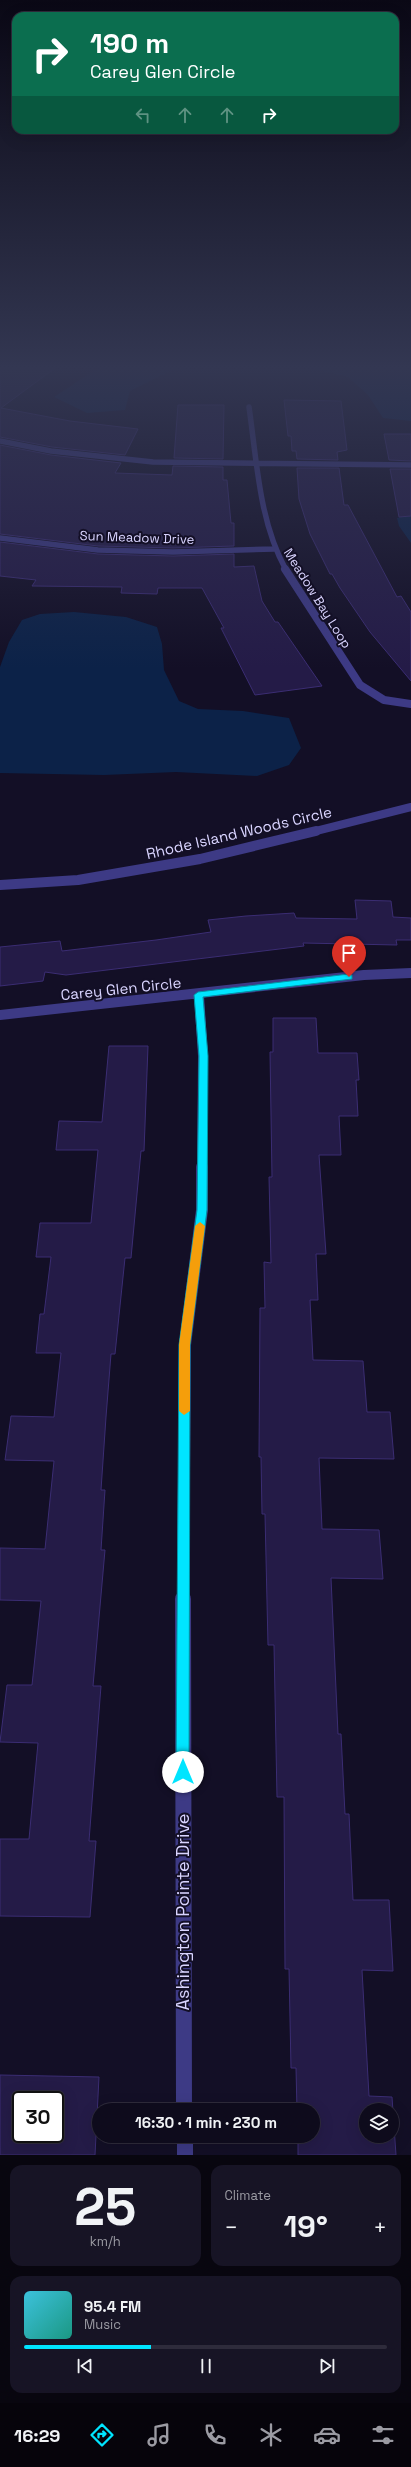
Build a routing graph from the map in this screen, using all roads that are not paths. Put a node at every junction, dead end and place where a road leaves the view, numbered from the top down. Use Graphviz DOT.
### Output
graph roads {
  1 [pos="257,467"];
  2 [pos="0,538"];
  3 [pos="274,549"];
  4 [pos="411,704"];
  5 [pos="411,807"];
  6 [pos="0,885"];
  7 [pos="411,973"];
  8 [pos="198,995"];
  9 [pos="0,1015"];
  10 [pos="184,2103"];
  11 [pos="185,2143"];
  12 [pos="185,2155"];
  1 -- 3 [label="street, Meadow Bay Loop"];
  2 -- 3 [label="street, Sun Meadow Drive"];
  3 -- 4 [label="street, Meadow Bay Loop"];
  5 -- 6 [label="street, Rhode Island Woods Circle"];
  7 -- 8 [label="street, Carey Glen Circle"];
  8 -- 9 [label="street, Carey Glen Circle"];
  8 -- 10 [label="street, Ashington Pointe Drive"];
  11 -- 12 [label="street"];
}
